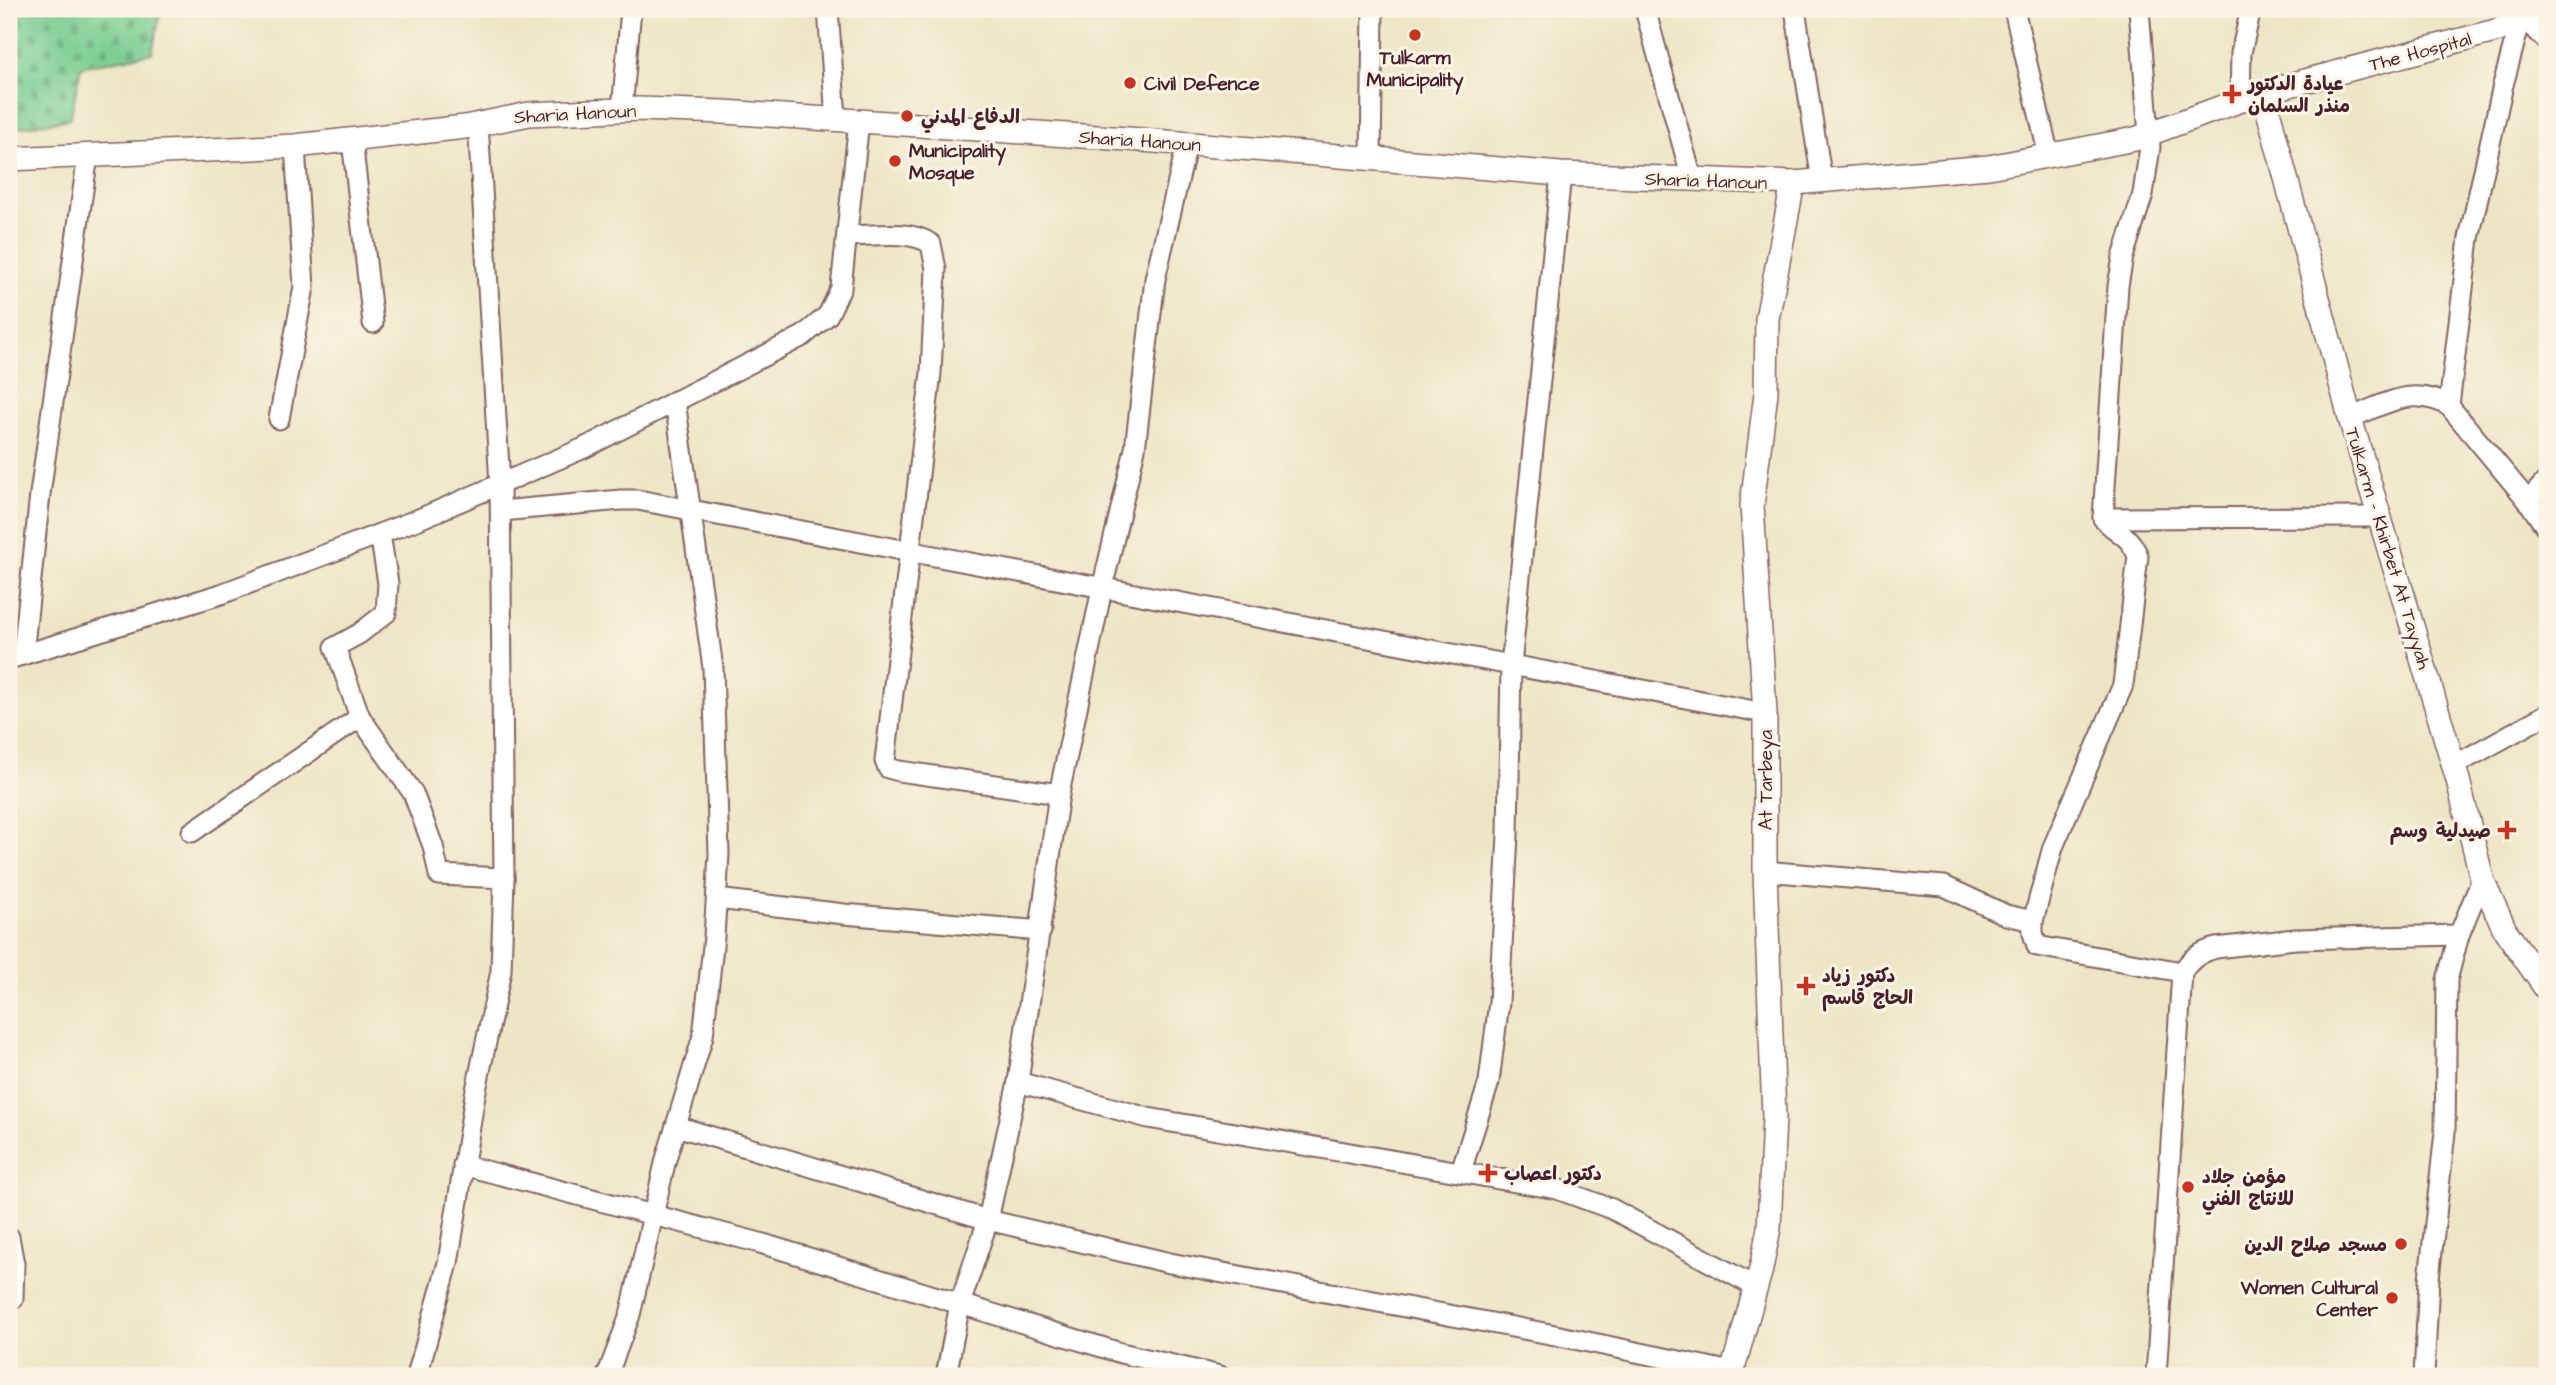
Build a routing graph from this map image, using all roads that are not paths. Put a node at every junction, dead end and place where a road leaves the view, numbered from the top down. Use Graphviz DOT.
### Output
graph roads {
  1 [pos="631,9"];
  2 [pos="828,9"];
  3 [pos="1373,9"];
  4 [pos="1645,9"];
  5 [pos="1795,9"];
  6 [pos="2014,9"];
  7 [pos="2139,9"];
  8 [pos="2251,9"];
  9 [pos="2526,12"];
  10 [pos="2547,41"];
  11 [pos="2263,92"];
  12 [pos="2240,101"];
  13 [pos="622,110"];
  14 [pos="848,120"];
  15 [pos="478,123"];
  16 [pos="2149,134"];
  17 [pos="352,140"];
  18 [pos="1187,144"];
  19 [pos="295,146"];
  20 [pos="88,155"];
  21 [pos="2049,156"];
  22 [pos="9,159"];
  23 [pos="1371,159"];
  24 [pos="1561,174"];
  25 [pos="1692,179"];
  26 [pos="1822,181"];
  27 [pos="1793,183"];
  28 [pos="848,236"];
  29 [pos="373,323"];
  30 [pos="2446,397"];
  31 [pos="675,401"];
  32 [pos="2350,418"];
  33 [pos="279,419"];
  34 [pos="2547,480"];
  35 [pos="500,484"];
  36 [pos="2528,501"];
  37 [pos="691,510"];
  38 [pos="500,511"];
  39 [pos="2103,517"];
  40 [pos="2379,517"];
  41 [pos="2547,529"];
  42 [pos="380,534"];
  43 [pos="911,552"];
  44 [pos="1101,589"];
  45 [pos="16,657"];
  46 [pos="1511,665"];
  47 [pos="1765,713"];
  48 [pos="2547,714"];
  49 [pos="360,717"];
  50 [pos="2453,766"];
  51 [pos="1059,794"];
  52 [pos="192,832"];
  53 [pos="1765,871"];
  54 [pos="504,878"];
  55 [pos="2482,879"];
  56 [pos="717,899"];
  57 [pos="2033,920"];
  58 [pos="1041,931"];
  59 [pos="2459,935"];
  60 [pos="2182,972"];
  61 [pos="2547,990"];
  62 [pos="1018,1082"];
  63 [pos="676,1126"];
  64 [pos="463,1166"];
  65 [pos="1461,1171"];
  66 [pos="653,1215"];
  67 [pos="988,1220"];
  68 [pos="9,1237"];
  69 [pos="1756,1287"];
  70 [pos="13,1299"];
  71 [pos="960,1304"];
  72 [pos="1731,1374"];
  73 [pos="417,1376"];
  74 [pos="607,1376"];
  75 [pos="946,1376"];
  76 [pos="1220,1376"];
  77 [pos="2156,1376"];
  78 [pos="2424,1376"];
  1 -- 13 [label="street"];
  2 -- 14 [label="street"];
  3 -- 23 [label="street"];
  4 -- 25 [label="street"];
  5 -- 26 [label="street"];
  6 -- 21 [label="street"];
  7 -- 16 [label="street"];
  8 -- 12 [label="street"];
  9 -- 10 [label="street"];
  9 -- 11 [label="street, The Hospital"];
  9 -- 30 [label="street"];
  11 -- 12 [label="street, Sharia Hanoun"];
  11 -- 32 [label="street, Tulkarm - Khirbet At Tayyah"];
  12 -- 16 [label="street, Sharia Hanoun"];
  13 -- 14 [label="street, Sharia Hanoun"];
  13 -- 15 [label="street, Sharia Hanoun"];
  14 -- 18 [label="street, Sharia Hanoun"];
  14 -- 28 [label="street"];
  15 -- 17 [label="street, Sharia Hanoun"];
  15 -- 35 [label="street"];
  16 -- 21 [label="street, Sharia Hanoun"];
  16 -- 39 [label="street"];
  17 -- 19 [label="street, Sharia Hanoun"];
  17 -- 29 [label="street"];
  18 -- 23 [label="street, Sharia Hanoun"];
  18 -- 44 [label="street"];
  19 -- 20 [label="street, Sharia Hanoun"];
  19 -- 33 [label="street"];
  20 -- 22 [label="street, Sharia Hanoun"];
  20 -- 45 [label="street"];
  21 -- 26 [label="street, Sharia Hanoun"];
  23 -- 24 [label="street, Sharia Hanoun"];
  24 -- 25 [label="street, Sharia Hanoun"];
  24 -- 46 [label="street"];
  25 -- 27 [label="street, Sharia Hanoun"];
  26 -- 27 [label="street, Sharia Hanoun"];
  27 -- 47 [label="street, At Tarbeya"];
  28 -- 31 [label="street"];
  28 -- 43 [label="street"];
  30 -- 32 [label="street"];
  30 -- 36 [label="street"];
  31 -- 35 [label="street"];
  31 -- 37 [label="street"];
  32 -- 40 [label="street, Tulkarm - Khirbet At Tayyah"];
  34 -- 36 [label="street"];
  35 -- 38 [label="street"];
  35 -- 42 [label="street"];
  36 -- 41 [label="street"];
  37 -- 38 [label="street"];
  37 -- 43 [label="street"];
  37 -- 56 [label="street"];
  38 -- 54 [label="street"];
  39 -- 40 [label="street"];
  39 -- 57 [label="street"];
  40 -- 50 [label="street, Tulkarm - Khirbet At Tayyah"];
  42 -- 45 [label="street"];
  42 -- 49 [label="street"];
  43 -- 44 [label="street"];
  43 -- 51 [label="street"];
  44 -- 46 [label="street"];
  44 -- 51 [label="street"];
  46 -- 47 [label="street"];
  46 -- 65 [label="street"];
  47 -- 53 [label="street, At Tarbeya"];
  48 -- 50 [label="street"];
  49 -- 52 [label="street"];
  49 -- 54 [label="street"];
  50 -- 55 [label="street, Tulkarm - Khirbet At Tayyah"];
  51 -- 58 [label="street"];
  53 -- 57 [label="street"];
  53 -- 69 [label="street, At Tarbeya"];
  54 -- 64 [label="street"];
  55 -- 59 [label="street"];
  55 -- 61 [label="street, Tulkarm - Khirbet At Tayyah"];
  56 -- 58 [label="street"];
  56 -- 63 [label="street"];
  57 -- 60 [label="street"];
  58 -- 62 [label="street"];
  59 -- 60 [label="street"];
  59 -- 78 [label="street"];
  60 -- 77 [label="street"];
  62 -- 65 [label="street"];
  62 -- 67 [label="street"];
  63 -- 66 [label="street"];
  63 -- 67 [label="street"];
  64 -- 66 [label="street"];
  64 -- 73 [label="street"];
  65 -- 69 [label="street"];
  66 -- 71 [label="street"];
  66 -- 74 [label="street"];
  67 -- 71 [label="street"];
  67 -- 72 [label="street"];
  68 -- 70 [label="street"];
  69 -- 72 [label="street, At Tarbeya"];
  71 -- 75 [label="street"];
  71 -- 76 [label="street"];
}
